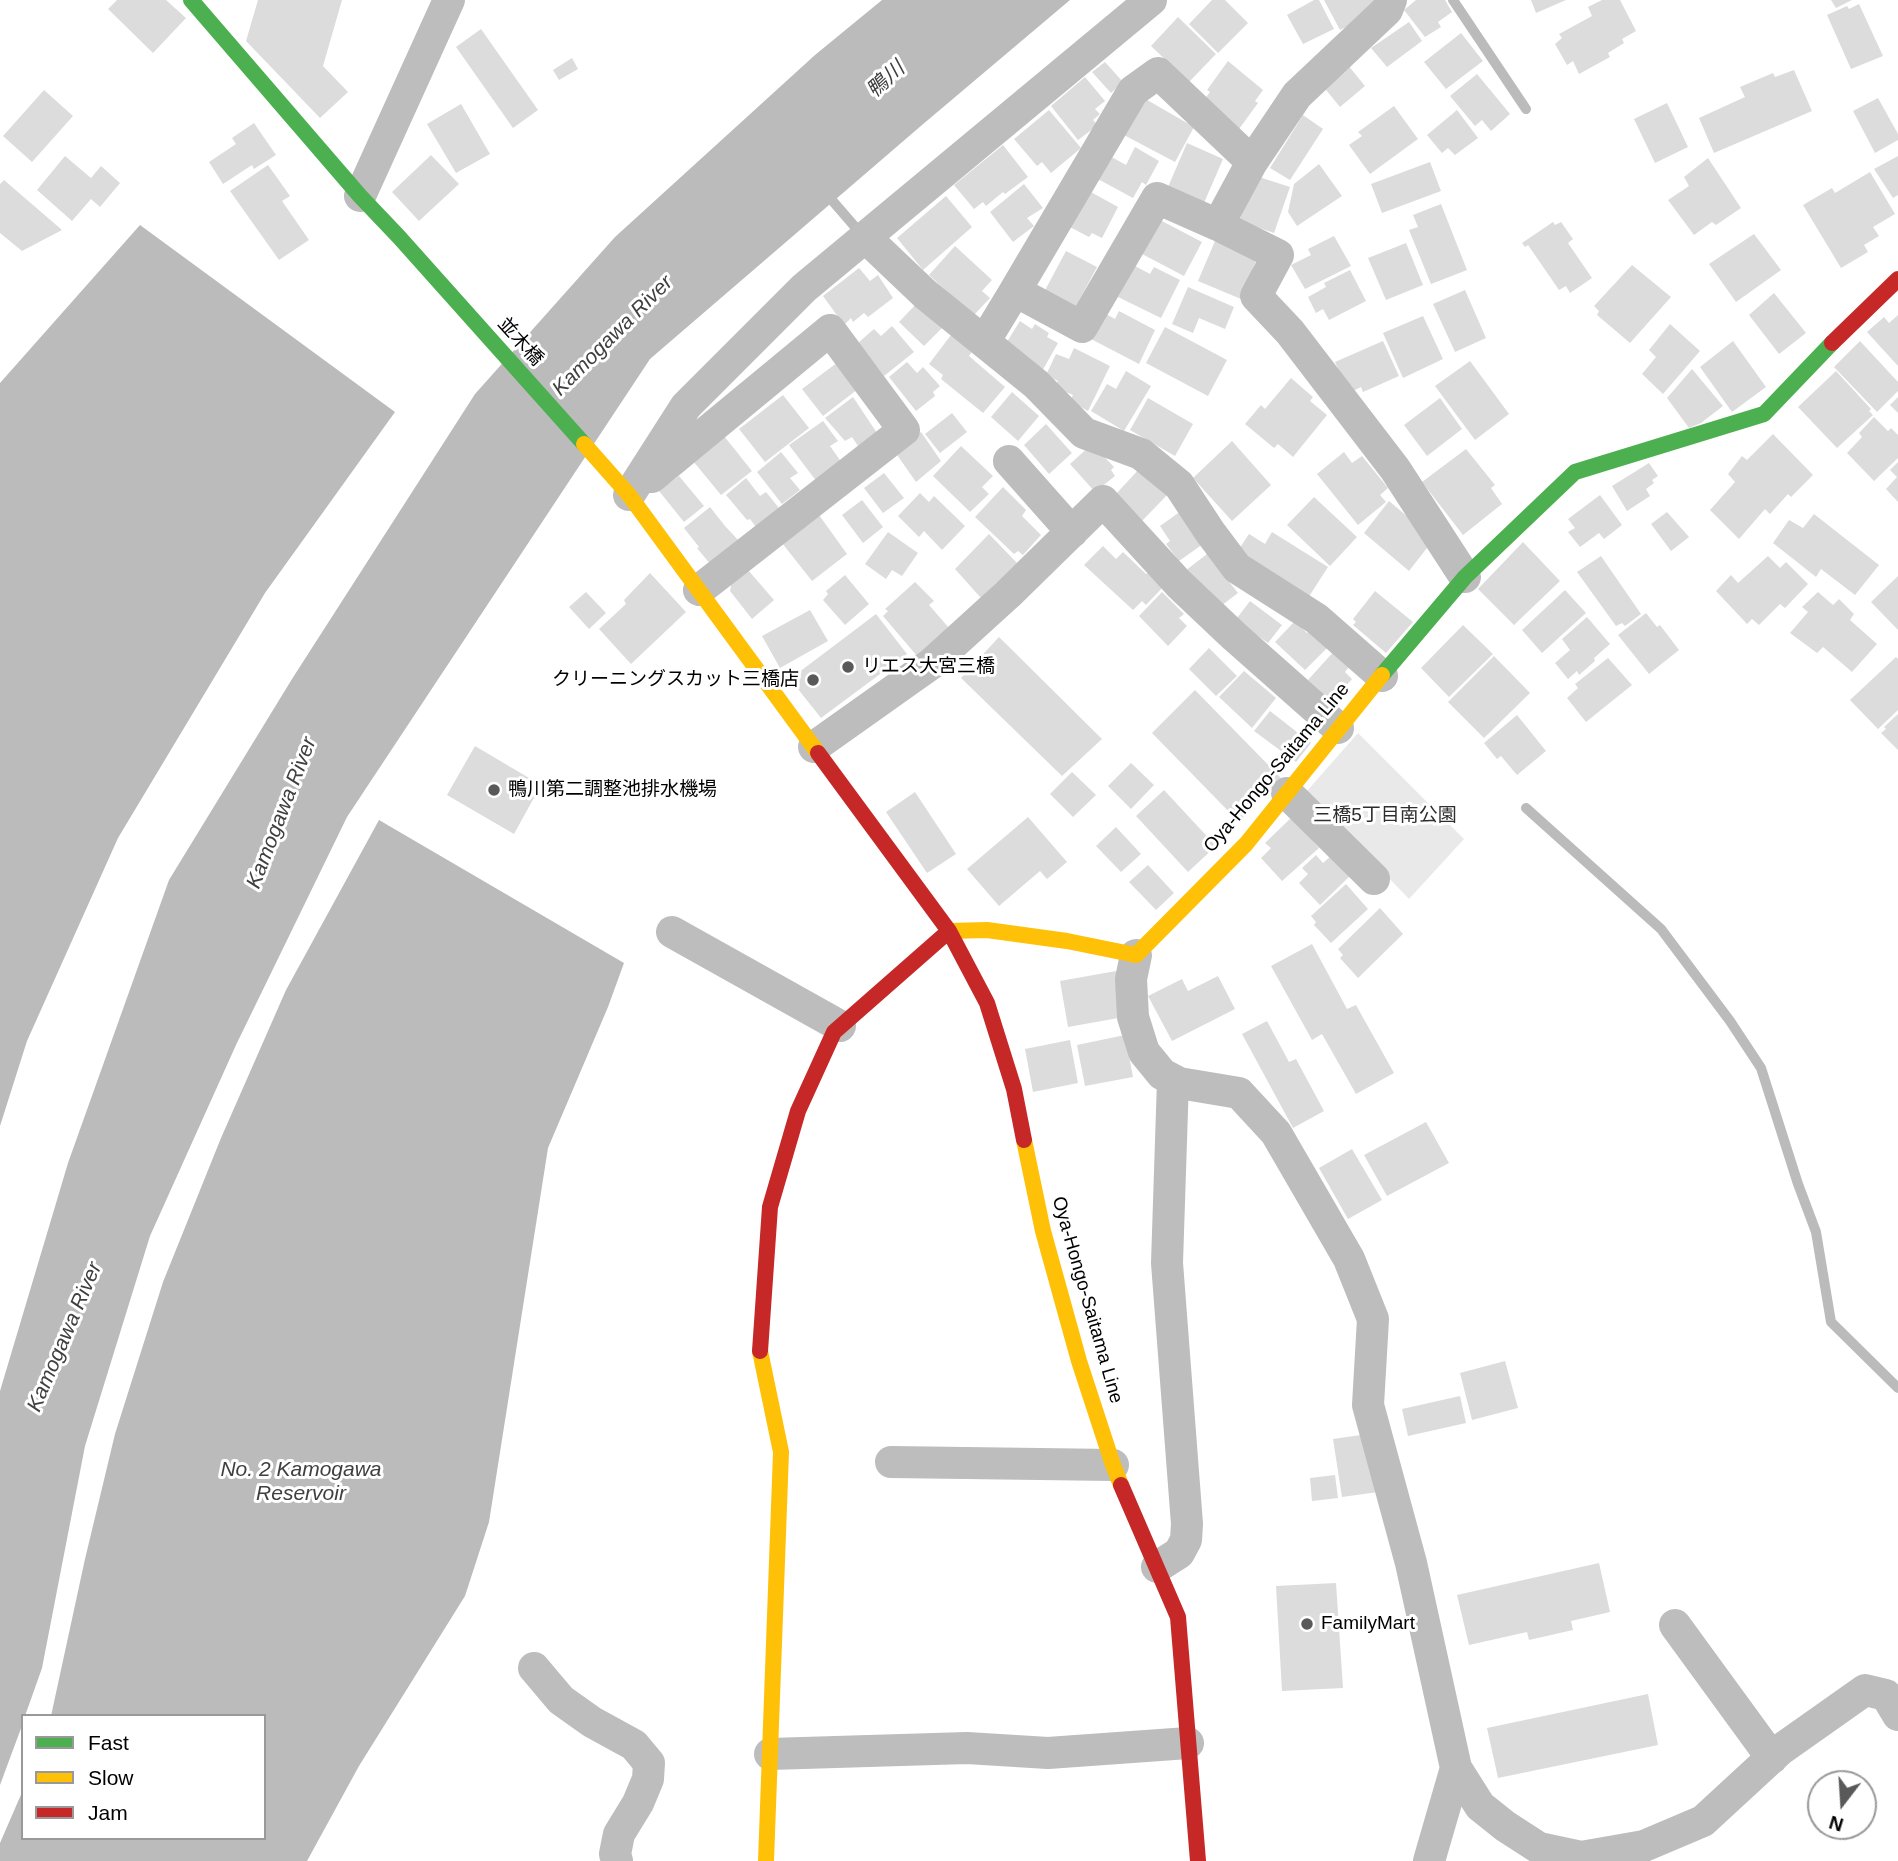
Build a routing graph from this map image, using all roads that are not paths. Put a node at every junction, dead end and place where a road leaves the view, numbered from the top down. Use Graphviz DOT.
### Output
graph roads {
  1 [pos="191,0"];
  2 [pos="449,0"];
  3 [pos="1150,0"];
  4 [pos="1391,0"];
  5 [pos="1252,162"];
  6 [pos="360,196"];
  7 [pos="1218,225"];
  8 [pos="865,237"];
  9 [pos="1898,279"];
  10 [pos="1015,291"];
  11 [pos="984,342"];
  12 [pos="1009,461"];
  13 [pos="624,490"];
  14 [pos="1072,532"];
  15 [pos="1465,577"];
  16 [pos="699,590"];
  17 [pos="1381,676"];
  18 [pos="1338,728"];
  19 [pos="814,747"];
  20 [pos="1287,793"];
  21 [pos="1374,879"];
  22 [pos="949,931"];
  23 [pos="672,932"];
  24 [pos="1136,955"];
  25 [pos="840,1026"];
  26 [pos="1173,1080"];
  27 [pos="891,1462"];
  28 [pos="1113,1465"];
  29 [pos="1157,1567"];
  30 [pos="1675,1625"];
  31 [pos="534,1668"];
  32 [pos="1898,1715"];
  33 [pos="1188,1743"];
  34 [pos="770,1754"];
  35 [pos="1772,1758"];
  36 [pos="1456,1768"];
  37 [pos="617,1861"];
  38 [pos="766,1861"];
  39 [pos="1198,1861"];
  40 [pos="1429,1861"];
  1 -- 6 [label="main road, 並木橋"];
  2 -- 6 [label="street"];
  3 -- 8 [label="street"];
  4 -- 5 [label="street"];
  5 -- 7 [label="street"];
  5 -- 10 [label="street"];
  6 -- 13 [label="main road, 並木橋"];
  7 -- 10 [label="street"];
  7 -- 15 [label="street"];
  8 -- 11 [label="street"];
  8 -- 13 [label="street"];
  9 -- 15 [label="main road, Oya-Hongo-Saitama Line"];
  10 -- 11 [label="street"];
  11 -- 17 [label="street"];
  12 -- 14 [label="street"];
  13 -- 16 [label="main road, 並木橋"];
  13 -- 16 [label="street"];
  14 -- 18 [label="street"];
  14 -- 19 [label="street"];
  15 -- 17 [label="main road, Oya-Hongo-Saitama Line"];
  16 -- 19 [label="main road, 並木橋"];
  17 -- 18 [label="main road, Oya-Hongo-Saitama Line"];
  18 -- 20 [label="main road, Oya-Hongo-Saitama Line"];
  19 -- 22 [label="main road, Oya-Hongo-Saitama Line"];
  20 -- 21 [label="street"];
  20 -- 24 [label="main road, Oya-Hongo-Saitama Line"];
  22 -- 24 [label="main road"];
  22 -- 25 [label="main road"];
  22 -- 28 [label="main road, Oya-Hongo-Saitama Line"];
  23 -- 25 [label="street"];
  24 -- 26 [label="street"];
  25 -- 34 [label="main road"];
  26 -- 29 [label="street"];
  26 -- 36 [label="street"];
  27 -- 28 [label="street"];
  28 -- 29 [label="main road, Oya-Hongo-Saitama Line"];
  29 -- 33 [label="main road, Oya-Hongo-Saitama Line"];
  30 -- 35 [label="street"];
  31 -- 37 [label="street"];
  32 -- 35 [label="street"];
  33 -- 34 [label="street"];
  33 -- 39 [label="main road, Oya-Hongo-Saitama Line"];
  34 -- 38 [label="main road"];
  35 -- 36 [label="street"];
  36 -- 40 [label="street"];
}
